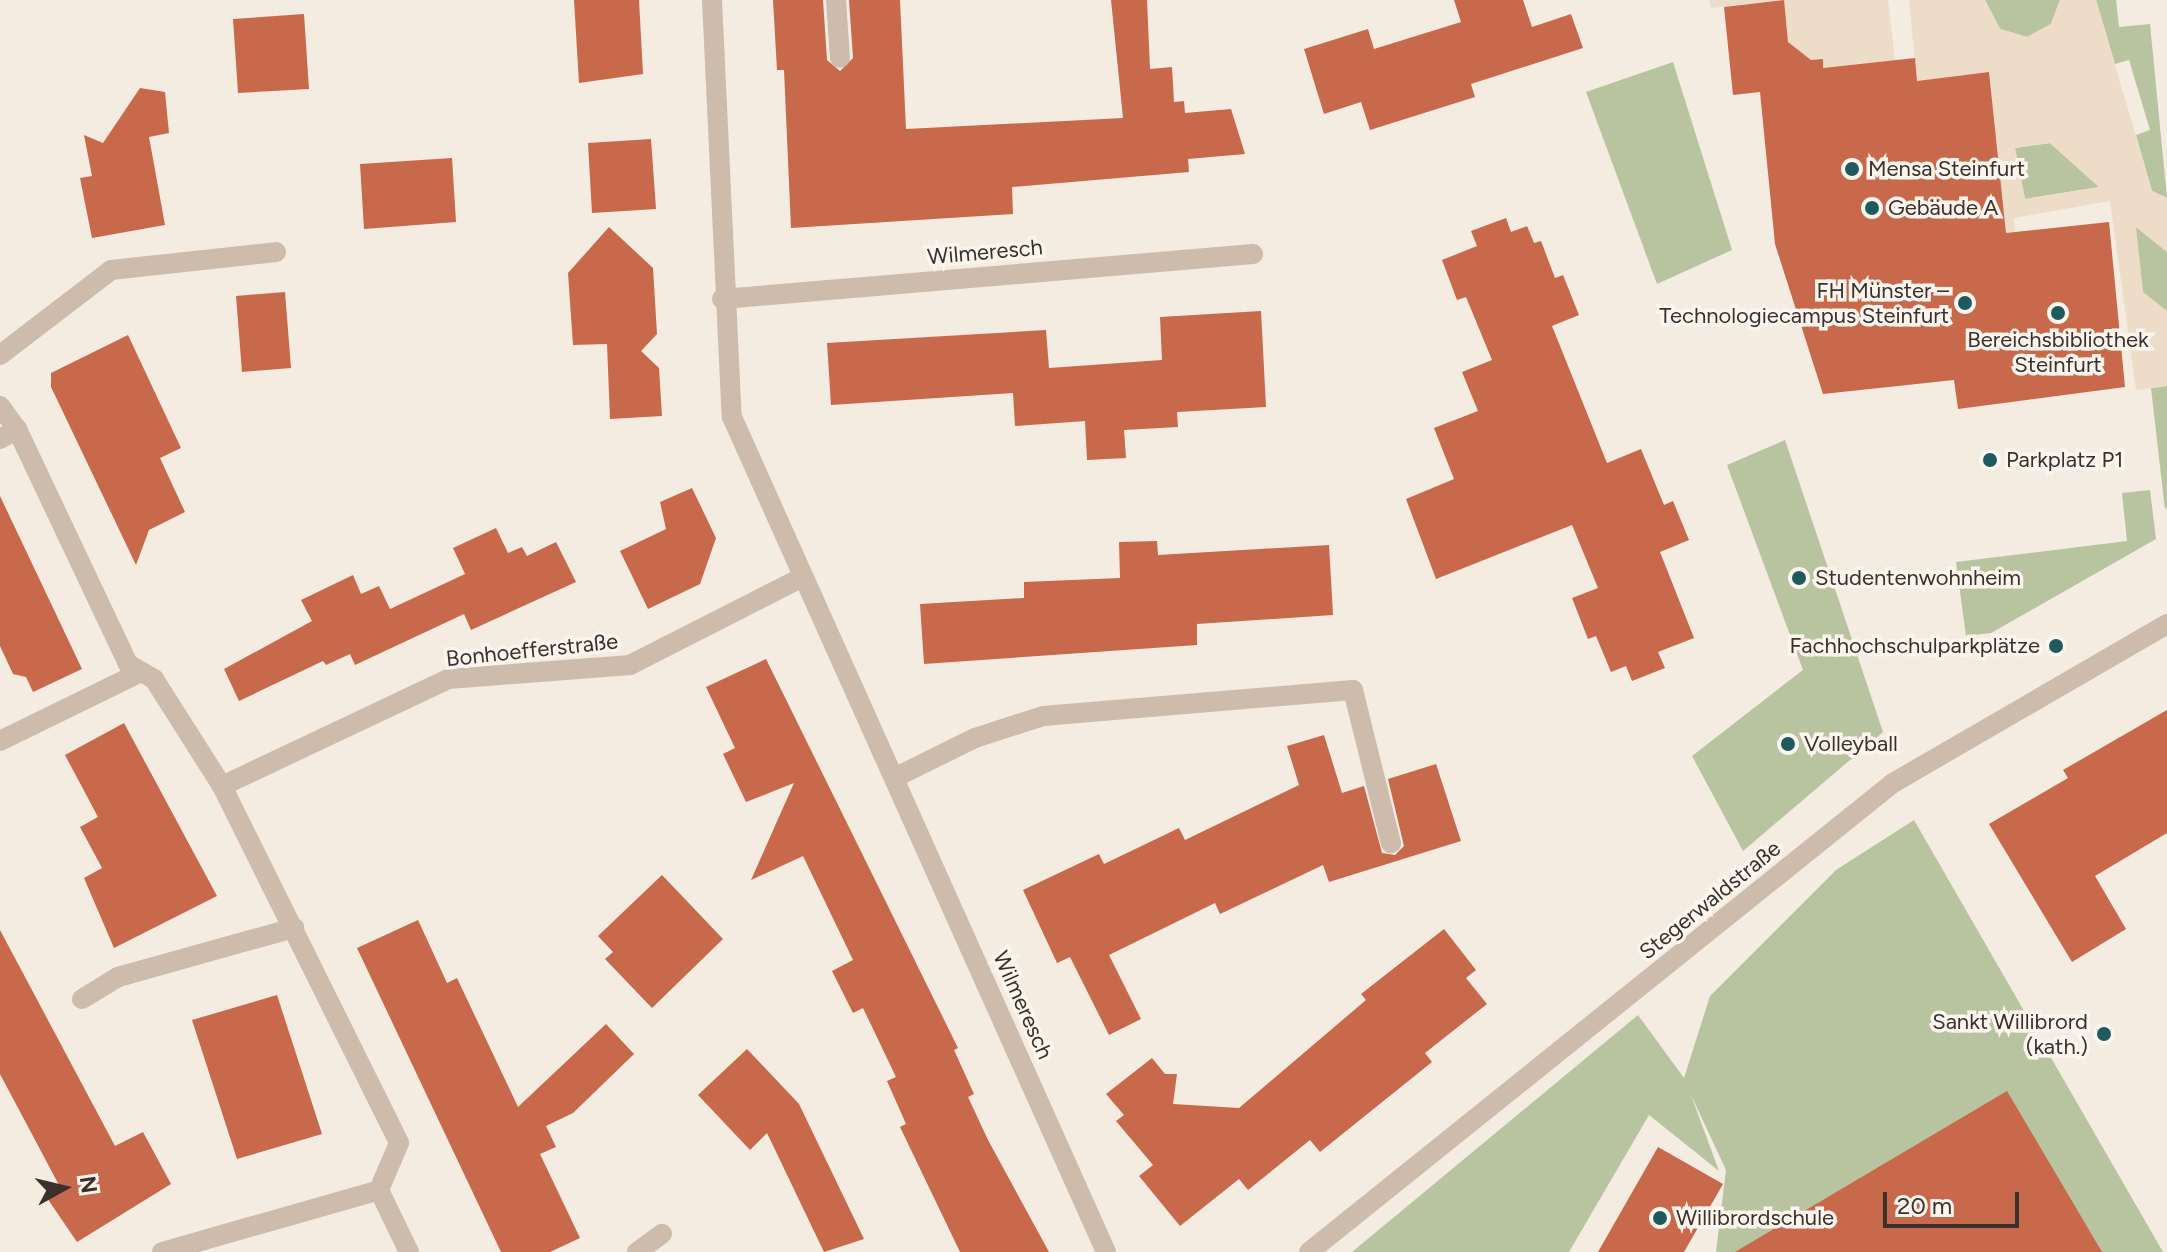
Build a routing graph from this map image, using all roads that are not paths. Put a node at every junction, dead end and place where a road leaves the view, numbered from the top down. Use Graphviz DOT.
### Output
graph roads {
  1 [pos="712,0"];
  2 [pos="836,0"];
  3 [pos="840,58"];
  4 [pos="276,252"];
  5 [pos="1253,254"];
  6 [pos="722,299"];
  7 [pos="0,355"];
  8 [pos="0,406"];
  9 [pos="9,434"];
  10 [pos="801,578"];
  11 [pos="2167,624"];
  12 [pos="141,672"];
  13 [pos="0,741"];
  14 [pos="896,777"];
  15 [pos="222,786"];
  16 [pos="1391,843"];
  17 [pos="294,928"];
  18 [pos="82,999"];
  19 [pos="379,1190"];
  20 [pos="662,1234"];
  21 [pos="162,1252"];
  22 [pos="409,1252"];
  23 [pos="637,1252"];
  24 [pos="1106,1252"];
  25 [pos="1309,1252"];
  1 -- 6 [label="street, Wilmeresch"];
  2 -- 3 [label="street"];
  4 -- 7 [label="street"];
  5 -- 6 [label="street, Wilmeresch"];
  6 -- 10 [label="street, Wilmeresch"];
  8 -- 9 [label="street"];
  9 -- 12 [label="street"];
  10 -- 14 [label="street, Wilmeresch"];
  10 -- 15 [label="street, Bonhoefferstraße"];
  11 -- 25 [label="street, Stegerwaldstraße"];
  12 -- 13 [label="street"];
  12 -- 15 [label="street"];
  14 -- 16 [label="street"];
  14 -- 24 [label="street, Wilmeresch"];
  15 -- 17 [label="street"];
  17 -- 18 [label="street"];
  17 -- 19 [label="street"];
  19 -- 21 [label="street"];
  19 -- 22 [label="street"];
  20 -- 23 [label="street"];
}
